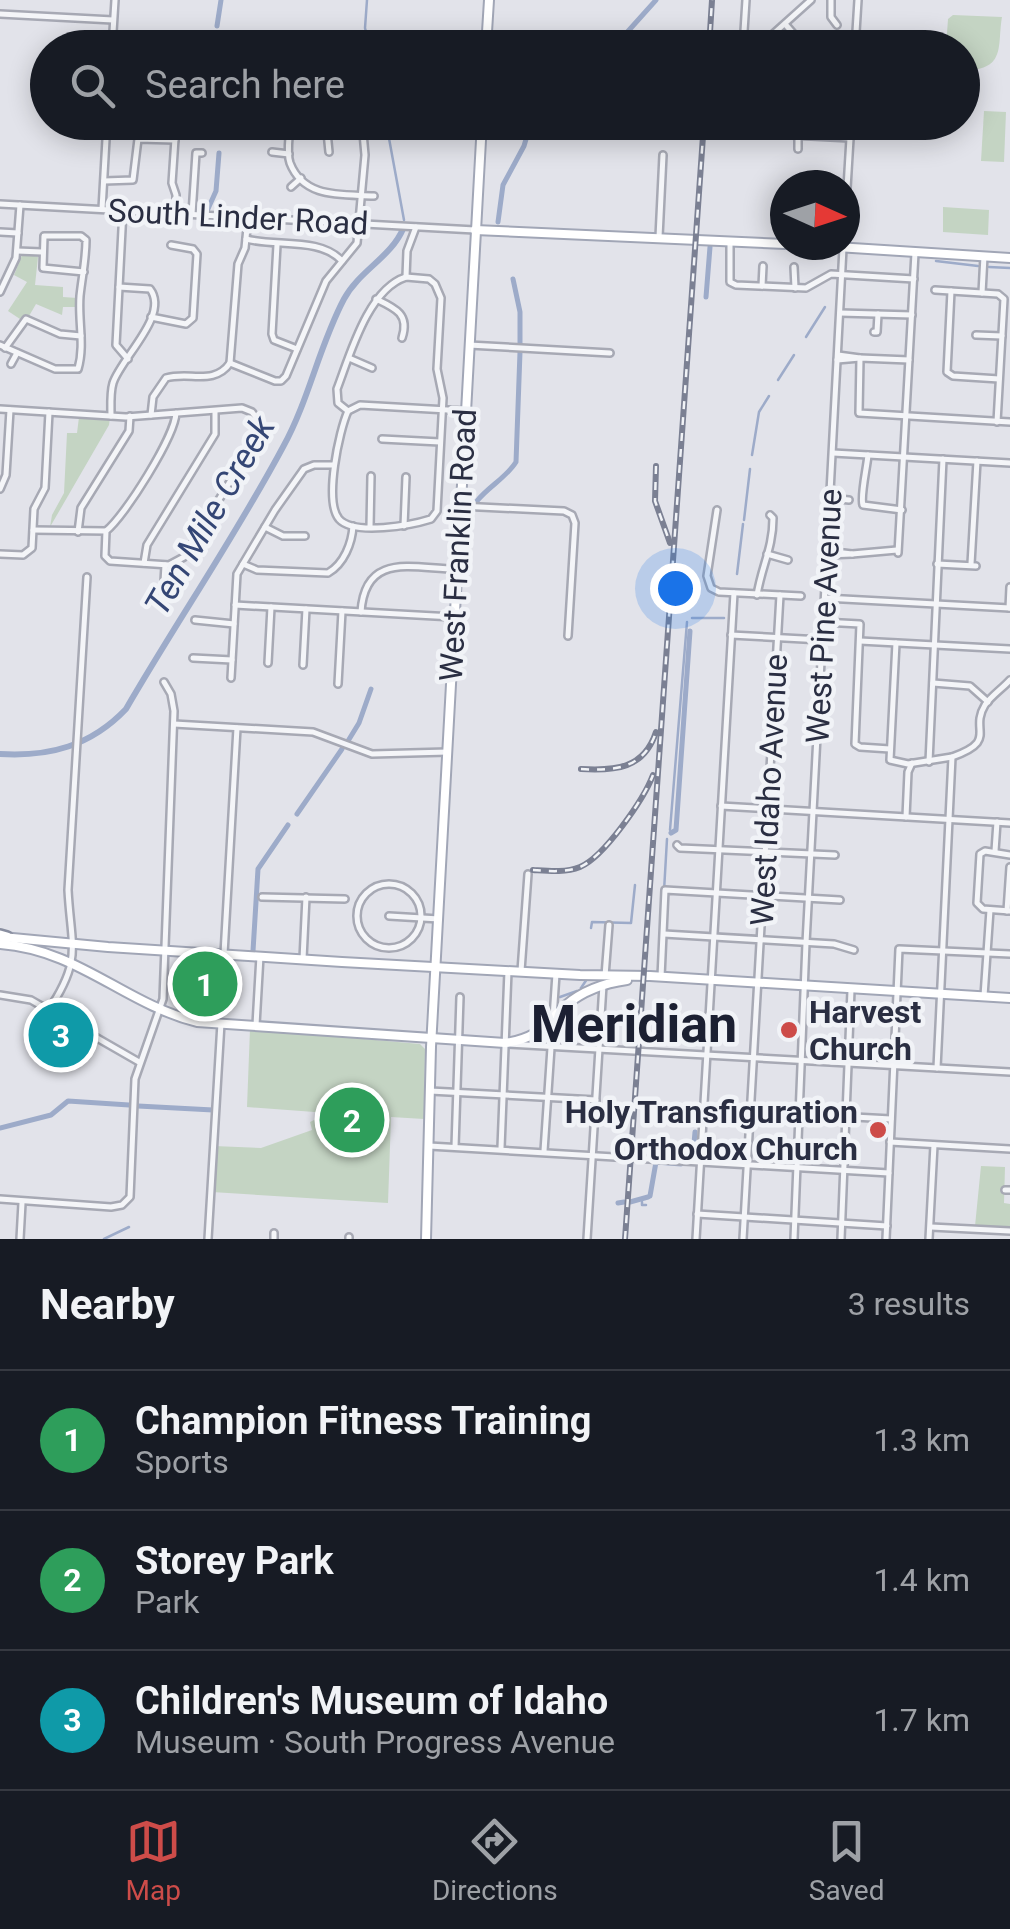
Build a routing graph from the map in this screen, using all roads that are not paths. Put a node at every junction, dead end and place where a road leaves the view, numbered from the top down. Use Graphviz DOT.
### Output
graph roads {
  1 [pos="114,0"];
  2 [pos="489,0"];
  3 [pos="747,0"];
  4 [pos="755,0"];
  5 [pos="812,0"];
  6 [pos="831,0"];
  7 [pos="858,0"];
  8 [pos="0,14"];
  9 [pos="114,20"];
  10 [pos="785,24"];
  11 [pos="838,25"];
  12 [pos="113,30"];
  13 [pos="487,30"];
  14 [pos="744,30"];
  15 [pos="778,30"];
  16 [pos="790,30"];
  17 [pos="856,30"];
  18 [pos="107,140"];
  19 [pos="138,140"];
  20 [pos="175,140"];
  21 [pos="289,140"];
  22 [pos="328,140"];
  23 [pos="364,140"];
  24 [pos="481,140"];
  25 [pos="798,140"];
  26 [pos="850,140"];
  27 [pos="798,150"];
  28 [pos="272,152"];
  29 [pos="329,152"];
  30 [pos="202,153"];
  31 [pos="289,154"];
  32 [pos="664,155"];
  33 [pos="848,170"];
  34 [pos="302,178"];
  35 [pos="104,181"];
  36 [pos="291,186"];
  37 [pos="360,195"];
  38 [pos="374,196"];
  39 [pos="0,204"];
  40 [pos="20,205"];
  41 [pos="102,209"];
  42 [pos="123,210"];
  43 [pos="176,213"];
  44 [pos="192,214"];
  45 [pos="248,217"];
  46 [pos="358,223"];
  47 [pos="416,226"];
  48 [pos="476,230"];
  49 [pos="0,232"];
  50 [pos="18,233"];
  51 [pos="658,237"];
  52 [pos="246,238"];
  53 [pos="730,241"];
  54 [pos="770,243"];
  55 [pos="171,245"];
  56 [pos="277,245"];
  57 [pos="860,247"];
  58 [pos="17,250"];
  59 [pos="121,250"];
  60 [pos="131,251"];
  61 [pos="915,251"];
  62 [pos="42,252"];
  63 [pos="984,256"];
  64 [pos="1010,258"];
  65 [pos="843,260"];
  66 [pos="342,261"];
  67 [pos="763,266"];
  68 [pos="794,267"];
  69 [pos="84,272"];
  70 [pos="842,275"];
  71 [pos="406,278"];
  72 [pos="914,278"];
  73 [pos="119,286"];
  74 [pos="762,286"];
  75 [pos="796,288"];
  76 [pos="935,290"];
  77 [pos="951,291"];
  78 [pos="0,292"];
  79 [pos="982,293"];
  80 [pos="376,300"];
  81 [pos="840,313"];
  82 [pos="878,314"];
  83 [pos="912,315"];
  84 [pos="151,317"];
  85 [pos="874,332"];
  86 [pos="976,335"];
  87 [pos="82,336"];
  88 [pos="1002,336"];
  89 [pos="402,338"];
  90 [pos="469,345"];
  91 [pos="2,346"];
  92 [pos="296,349"];
  93 [pos="16,352"];
  94 [pos="610,353"];
  95 [pos="1000,356"];
  96 [pos="837,357"];
  97 [pos="1010,357"];
  98 [pos="349,358"];
  99 [pos="860,358"];
  100 [pos="128,359"];
  101 [pos="909,360"];
  102 [pos="230,363"];
  103 [pos="11,364"];
  104 [pos="372,368"];
  105 [pos="1000,378"];
  106 [pos="0,410"];
  107 [pos="10,410"];
  108 [pos="348,410"];
  109 [pos="442,410"];
  110 [pos="465,411"];
  111 [pos="48,412"];
  112 [pos="215,412"];
  113 [pos="176,413"];
  114 [pos="151,415"];
  115 [pos="110,416"];
  116 [pos="130,416"];
  117 [pos="906,418"];
  118 [pos="997,422"];
  119 [pos="1010,422"];
  120 [pos="382,439"];
  121 [pos="440,442"];
  122 [pos="832,453"];
  123 [pos="868,455"];
  124 [pos="904,457"];
  125 [pos="942,459"];
  126 [pos="977,461"];
  127 [pos="1010,463"];
  128 [pos="334,466"];
  129 [pos="371,476"];
  130 [pos="406,477"];
  131 [pos="0,489"];
  132 [pos="830,498"];
  133 [pos="849,500"];
  134 [pos="460,506"];
  135 [pos="717,510"];
  136 [pos="902,510"];
  137 [pos="770,515"];
  138 [pos="265,526"];
  139 [pos="353,526"];
  140 [pos="404,526"];
  141 [pos="370,527"];
  142 [pos="32,530"];
  143 [pos="78,532"];
  144 [pos="106,532"];
  145 [pos="305,536"];
  146 [pos="827,553"];
  147 [pos="0,554"];
  148 [pos="767,554"];
  149 [pos="788,560"];
  150 [pos="144,564"];
  151 [pos="243,564"];
  152 [pos="937,564"];
  153 [pos="165,565"];
  154 [pos="456,568"];
  155 [pos="87,577"];
  156 [pos="164,582"];
  157 [pos="1010,587"];
  158 [pos="734,593"];
  159 [pos="757,595"];
  160 [pos="780,595"];
  161 [pos="801,596"];
  162 [pos="825,598"];
  163 [pos="935,604"];
  164 [pos="235,605"];
  165 [pos="271,607"];
  166 [pos="1010,608"];
  167 [pos="306,609"];
  168 [pos="342,611"];
  169 [pos="361,612"];
  170 [pos="454,617"];
  171 [pos="195,620"];
  172 [pos="824,622"];
  173 [pos="234,624"];
  174 [pos="568,636"];
  175 [pos="731,636"];
  176 [pos="777,638"];
  177 [pos="822,640"];
  178 [pos="860,641"];
  179 [pos="896,643"];
  180 [pos="935,645"];
  181 [pos="1010,649"];
  182 [pos="193,658"];
  183 [pos="232,660"];
  184 [pos="268,663"];
  185 [pos="303,665"];
  186 [pos="231,678"];
  187 [pos="1010,680"];
  188 [pos="164,682"];
  189 [pos="933,683"];
  190 [pos="338,684"];
  191 [pos="988,702"];
  192 [pos="174,724"];
  193 [pos="237,728"];
  194 [pos="890,749"];
  195 [pos="448,752"];
  196 [pos="952,757"];
  197 [pos="929,762"];
  198 [pos="912,763"];
  199 [pos="721,806"];
  200 [pos="768,808"];
  201 [pos="813,811"];
  202 [pos="906,817"];
  203 [pos="949,820"];
  204 [pos="997,822"];
  205 [pos="1010,823"];
  206 [pos="677,844"];
  207 [pos="719,850"];
  208 [pos="766,852"];
  209 [pos="995,852"];
  210 [pos="811,854"];
  211 [pos="835,855"];
  212 [pos="1010,855"];
  213 [pos="1010,866"];
  214 [pos="528,874"];
  215 [pos="716,894"];
  216 [pos="763,896"];
  217 [pos="262,897"];
  218 [pos="306,897"];
  219 [pos="345,899"];
  220 [pos="808,899"];
  221 [pos="840,900"];
  222 [pos="990,910"];
  223 [pos="1009,911"];
  224 [pos="389,916"];
  225 [pos="422,918"];
  226 [pos="439,919"];
  227 [pos="608,925"];
  228 [pos="662,934"];
  229 [pos="714,938"];
  230 [pos="2,939"];
  231 [pos="760,940"];
  232 [pos="806,943"];
  233 [pos="74,944"];
  234 [pos="854,950"];
  235 [pos="942,950"];
  236 [pos="165,951"];
  237 [pos="986,953"];
  238 [pos="224,954"];
  239 [pos="1010,954"];
  240 [pos="260,956"];
  241 [pos="302,959"];
  242 [pos="73,962"];
  243 [pos="436,967"];
  244 [pos="508,971"];
  245 [pos="521,972"];
  246 [pos="556,974"];
  247 [pos="658,979"];
  248 [pos="604,980"];
  249 [pos="712,982"];
  250 [pos="758,984"];
  251 [pos="804,987"];
  252 [pos="851,990"];
  253 [pos="896,992"];
  254 [pos="940,994"];
  255 [pos="0,995"];
  256 [pos="460,997"];
  257 [pos="984,997"];
  258 [pos="1010,998"];
  259 [pos="48,1011"];
  260 [pos="160,1012"];
  261 [pos="553,1019"];
  262 [pos="221,1024"];
  263 [pos="256,1026"];
  264 [pos="432,1039"];
  265 [pos="458,1040"];
  266 [pos="505,1043"];
  267 [pos="551,1048"];
  268 [pos="600,1049"];
  269 [pos="707,1055"];
  270 [pos="754,1058"];
  271 [pos="801,1060"];
  272 [pos="139,1062"];
  273 [pos="848,1063"];
  274 [pos="893,1065"];
  275 [pos="937,1068"];
  276 [pos="1010,1072"];
  277 [pos="430,1091"];
  278 [pos="457,1092"];
  279 [pos="503,1095"];
  280 [pos="548,1097"];
  281 [pos="596,1100"];
  282 [pos="704,1109"];
  283 [pos="751,1111"];
  284 [pos="799,1114"];
  285 [pos="846,1116"];
  286 [pos="891,1119"];
  287 [pos="890,1142"];
  288 [pos="934,1145"];
  289 [pos="429,1146"];
  290 [pos="455,1147"];
  291 [pos="500,1149"];
  292 [pos="1010,1149"];
  293 [pos="544,1152"];
  294 [pos="592,1154"];
  295 [pos="700,1162"];
  296 [pos="748,1165"];
  297 [pos="797,1168"];
  298 [pos="844,1170"];
  299 [pos="889,1173"];
  300 [pos="0,1199"];
  301 [pos="22,1203"];
  302 [pos="697,1214"];
  303 [pos="745,1218"];
  304 [pos="795,1221"];
  305 [pos="842,1224"];
  306 [pos="887,1226"];
  307 [pos="931,1227"];
  308 [pos="1010,1230"];
  309 [pos="20,1239"];
  310 [pos="208,1239"];
  311 [pos="426,1239"];
  312 [pos="587,1239"];
  313 [pos="696,1239"];
  314 [pos="744,1239"];
  315 [pos="794,1239"];
  316 [pos="841,1239"];
  317 [pos="886,1239"];
  318 [pos="928,1239"];
  1 -- 9 [label="street"];
  2 -- 13 [label="main road"];
  3 -- 4 [label="street"];
  3 -- 14 [label="street"];
  5 -- 10 [label="street"];
  6 -- 11 [label="street"];
  7 -- 17 [label="street"];
  8 -- 9 [label="street"];
  9 -- 12 [label="street"];
  10 -- 15 [label="street"];
  10 -- 16 [label="street"];
  18 -- 35 [label="street"];
  19 -- 35 [label="street"];
  20 -- 43 [label="street"];
  21 -- 31 [label="street"];
  22 -- 29 [label="street"];
  23 -- 37 [label="street"];
  24 -- 48 [label="main road, West Franklin Road"];
  25 -- 27 [label="street"];
  26 -- 33 [label="street"];
  28 -- 31 [label="street"];
  30 -- 44 [label="street"];
  31 -- 34 [label="street"];
  32 -- 51 [label="street"];
  34 -- 36 [label="street"];
  34 -- 37 [label="street"];
  35 -- 41 [label="street"];
  37 -- 38 [label="street"];
  37 -- 46 [label="street"];
  39 -- 40 [label="street, South Linder Road"];
  40 -- 41 [label="street, South Linder Road"];
  40 -- 50 [label="street"];
  41 -- 42 [label="street, South Linder Road"];
  42 -- 43 [label="street, South Linder Road"];
  42 -- 59 [label="street"];
  43 -- 44 [label="street, South Linder Road"];
  44 -- 45 [label="street, South Linder Road"];
  45 -- 46 [label="street, South Linder Road"];
  45 -- 52 [label="street"];
  46 -- 47 [label="street, South Linder Road"];
  46 -- 66 [label="street"];
  47 -- 48 [label="street, South Linder Road"];
  47 -- 71 [label="street"];
  48 -- 51 [label="main road"];
  48 -- 90 [label="main road, West Franklin Road"];
  49 -- 50 [label="street"];
  50 -- 58 [label="street"];
  51 -- 53 [label="main road"];
  52 -- 56 [label="street"];
  52 -- 102 [label="street"];
  53 -- 54 [label="main road"];
  53 -- 74 [label="street"];
  55 -- 84 [label="street"];
  56 -- 66 [label="street"];
  56 -- 92 [label="street"];
  57 -- 61 [label="main road"];
  58 -- 62 [label="street"];
  58 -- 78 [label="street"];
  59 -- 60 [label="street"];
  59 -- 73 [label="street"];
  61 -- 63 [label="main road"];
  61 -- 72 [label="street"];
  62 -- 69 [label="street"];
  62 -- 69 [label="street"];
  63 -- 64 [label="main road"];
  63 -- 79 [label="street"];
  65 -- 70 [label="street, West Pine Avenue"];
  66 -- 92 [label="street"];
  67 -- 74 [label="street"];
  68 -- 75 [label="street"];
  69 -- 87 [label="street"];
  70 -- 72 [label="street"];
  70 -- 75 [label="street"];
  70 -- 81 [label="street, West Pine Avenue"];
  71 -- 80 [label="street"];
  71 -- 109 [label="street"];
  72 -- 83 [label="street"];
  73 -- 84 [label="street"];
  73 -- 100 [label="street"];
  74 -- 75 [label="street"];
  76 -- 77 [label="street"];
  77 -- 79 [label="street"];
  77 -- 105 [label="street"];
  79 -- 88 [label="street"];
  80 -- 89 [label="street"];
  80 -- 98 [label="street"];
  81 -- 82 [label="street"];
  81 -- 96 [label="street, West Pine Avenue"];
  82 -- 83 [label="street"];
  82 -- 85 [label="street"];
  83 -- 101 [label="street"];
  84 -- 100 [label="street"];
  86 -- 88 [label="street"];
  87 -- 91 [label="street"];
  87 -- 93 [label="street"];
  88 -- 95 [label="street"];
  90 -- 94 [label="street"];
  90 -- 110 [label="main road, West Franklin Road"];
  91 -- 93 [label="street"];
  92 -- 102 [label="street"];
  93 -- 103 [label="street"];
  95 -- 97 [label="street"];
  95 -- 105 [label="street"];
  96 -- 99 [label="street"];
  96 -- 122 [label="street, West Pine Avenue"];
  98 -- 104 [label="street"];
  98 -- 108 [label="street"];
  99 -- 101 [label="street"];
  99 -- 117 [label="street"];
  100 -- 115 [label="street"];
  101 -- 117 [label="street"];
  102 -- 114 [label="street"];
  105 -- 118 [label="street"];
  106 -- 107 [label="street"];
  107 -- 111 [label="street"];
  107 -- 131 [label="street"];
  108 -- 109 [label="street"];
  108 -- 128 [label="street"];
  109 -- 110 [label="street"];
  109 -- 121 [label="street"];
  110 -- 134 [label="main road, West Franklin Road"];
  111 -- 115 [label="street"];
  111 -- 142 [label="street"];
  112 -- 113 [label="street"];
  112 -- 150 [label="street"];
  112 -- 153 [label="street"];
  113 -- 114 [label="street"];
  113 -- 144 [label="street"];
  114 -- 116 [label="street"];
  115 -- 116 [label="street"];
  116 -- 143 [label="street"];
  117 -- 118 [label="street"];
  117 -- 124 [label="street"];
  118 -- 119 [label="street"];
  120 -- 121 [label="street"];
  121 -- 140 [label="street"];
  122 -- 123 [label="street"];
  122 -- 132 [label="street, West Pine Avenue"];
  123 -- 124 [label="street"];
  123 -- 136 [label="street"];
  124 -- 125 [label="street"];
  124 -- 136 [label="street"];
  125 -- 126 [label="street"];
  125 -- 152 [label="street"];
  126 -- 127 [label="street"];
  126 -- 152 [label="street"];
  128 -- 138 [label="street"];
  128 -- 139 [label="street"];
  129 -- 141 [label="street"];
  130 -- 140 [label="street"];
  132 -- 133 [label="street"];
  132 -- 146 [label="street, West Pine Avenue"];
  134 -- 154 [label="main road, West Franklin Road"];
  134 -- 174 [label="street"];
  135 -- 158 [label="street"];
  136 -- 146 [label="street"];
  137 -- 148 [label="street"];
  138 -- 145 [label="street"];
  138 -- 151 [label="street"];
  139 -- 141 [label="street"];
  139 -- 151 [label="street"];
  140 -- 141 [label="street"];
  142 -- 143 [label="street"];
  142 -- 147 [label="street"];
  143 -- 144 [label="street"];
  144 -- 150 [label="street"];
  146 -- 162 [label="street, West Pine Avenue"];
  148 -- 149 [label="street"];
  148 -- 159 [label="street"];
  150 -- 153 [label="street"];
  151 -- 164 [label="street"];
  152 -- 163 [label="street"];
  153 -- 156 [label="street"];
  154 -- 169 [label="street"];
  154 -- 170 [label="main road, West Franklin Road"];
  155 -- 233 [label="street"];
  157 -- 166 [label="street"];
  158 -- 159 [label="street"];
  158 -- 175 [label="street"];
  159 -- 160 [label="street"];
  160 -- 161 [label="street"];
  160 -- 176 [label="street, West Idaho Avenue"];
  162 -- 163 [label="street"];
  162 -- 172 [label="street, West Pine Avenue"];
  163 -- 166 [label="street"];
  163 -- 180 [label="street"];
  164 -- 165 [label="street"];
  164 -- 173 [label="street"];
  165 -- 167 [label="street"];
  165 -- 184 [label="street"];
  167 -- 168 [label="street"];
  167 -- 185 [label="street"];
  168 -- 169 [label="street"];
  168 -- 190 [label="street"];
  169 -- 170 [label="street"];
  170 -- 195 [label="main road, West Franklin Road"];
  171 -- 173 [label="street"];
  172 -- 177 [label="street, West Pine Avenue"];
  172 -- 178 [label="street"];
  173 -- 183 [label="street"];
  175 -- 176 [label="street"];
  175 -- 199 [label="street"];
  176 -- 177 [label="street"];
  176 -- 200 [label="street, West Idaho Avenue"];
  177 -- 201 [label="street, West Pine Avenue"];
  178 -- 179 [label="street"];
  178 -- 194 [label="street"];
  179 -- 180 [label="street"];
  179 -- 194 [label="street"];
  180 -- 181 [label="street"];
  180 -- 189 [label="street"];
  182 -- 183 [label="street"];
  183 -- 186 [label="street"];
  187 -- 191 [label="street"];
  188 -- 192 [label="street"];
  189 -- 191 [label="street"];
  189 -- 197 [label="street"];
  191 -- 196 [label="street"];
  192 -- 193 [label="street"];
  192 -- 236 [label="street"];
  193 -- 195 [label="street"];
  193 -- 238 [label="street"];
  194 -- 198 [label="street"];
  195 -- 226 [label="main road, West Franklin Road"];
  196 -- 197 [label="street"];
  196 -- 203 [label="street"];
  197 -- 198 [label="street"];
  198 -- 202 [label="street"];
  199 -- 200 [label="street"];
  199 -- 207 [label="street"];
  200 -- 201 [label="street"];
  200 -- 208 [label="street, West Idaho Avenue"];
  201 -- 202 [label="street"];
  201 -- 210 [label="street, West Pine Avenue"];
  202 -- 203 [label="street"];
  203 -- 204 [label="street"];
  203 -- 235 [label="street"];
  204 -- 205 [label="street"];
  204 -- 209 [label="street"];
  206 -- 207 [label="street"];
  207 -- 208 [label="street"];
  207 -- 215 [label="street"];
  208 -- 210 [label="street"];
  208 -- 216 [label="street, West Idaho Avenue"];
  209 -- 212 [label="street"];
  209 -- 222 [label="street"];
  210 -- 211 [label="street"];
  210 -- 220 [label="street, West Pine Avenue"];
  213 -- 223 [label="street"];
  214 -- 245 [label="street"];
  215 -- 216 [label="street"];
  215 -- 228 [label="street"];
  215 -- 229 [label="street"];
  216 -- 220 [label="street"];
  216 -- 231 [label="street, West Idaho Avenue"];
  217 -- 218 [label="street"];
  218 -- 219 [label="street"];
  218 -- 241 [label="street"];
  220 -- 221 [label="street"];
  220 -- 232 [label="street, West Pine Avenue"];
  222 -- 223 [label="street"];
  222 -- 237 [label="street"];
  224 -- 225 [label="street"];
  225 -- 225 [label="street"];
  225 -- 226 [label="street"];
  226 -- 243 [label="main road, West Franklin Road"];
  227 -- 248 [label="street"];
  228 -- 229 [label="street"];
  228 -- 247 [label="street"];
  229 -- 231 [label="street"];
  229 -- 249 [label="street"];
  230 -- 233 [label="main road"];
  230 -- 242 [label="main road"];
  231 -- 232 [label="street"];
  231 -- 250 [label="street, West Idaho Avenue"];
  232 -- 234 [label="street"];
  232 -- 251 [label="street, West Pine Avenue"];
  233 -- 236 [label="main road"];
  233 -- 242 [label="street"];
  235 -- 237 [label="street"];
  235 -- 253 [label="street"];
  235 -- 254 [label="street"];
  236 -- 238 [label="main road"];
  236 -- 260 [label="street"];
  237 -- 239 [label="street"];
  237 -- 257 [label="street"];
  238 -- 240 [label="main road"];
  240 -- 241 [label="main road"];
  240 -- 263 [label="street"];
  241 -- 243 [label="main road"];
  242 -- 259 [label="street"];
  242 -- 260 [label="main road"];
  243 -- 244 [label="main road"];
  243 -- 264 [label="main road, West Franklin Road"];
  244 -- 245 [label="main road"];
  244 -- 266 [label="street"];
  245 -- 246 [label="main road"];
  246 -- 248 [label="main road"];
  246 -- 261 [label="street"];
  247 -- 248 [label="main road"];
  247 -- 249 [label="main road"];
  248 -- 261 [label="main road"];
  248 -- 268 [label="street"];
  249 -- 250 [label="main road"];
  249 -- 269 [label="street"];
  250 -- 251 [label="main road"];
  250 -- 270 [label="street, West Idaho Avenue"];
  251 -- 252 [label="main road"];
  251 -- 271 [label="street, West Pine Avenue"];
  252 -- 253 [label="main road"];
  252 -- 273 [label="street"];
  253 -- 254 [label="main road"];
  253 -- 274 [label="street"];
  254 -- 257 [label="main road"];
  254 -- 275 [label="street"];
  255 -- 259 [label="street"];
  256 -- 265 [label="street"];
  257 -- 258 [label="main road"];
  259 -- 272 [label="street"];
  260 -- 262 [label="main road"];
  260 -- 272 [label="street"];
  261 -- 266 [label="main road"];
  261 -- 267 [label="street"];
  262 -- 263 [label="main road"];
  262 -- 310 [label="street"];
  263 -- 264 [label="main road"];
  264 -- 265 [label="main road"];
  264 -- 277 [label="main road, West Franklin Road"];
  265 -- 266 [label="main road"];
  265 -- 278 [label="street"];
  266 -- 267 [label="street"];
  266 -- 279 [label="street"];
  267 -- 268 [label="street"];
  267 -- 280 [label="street"];
  268 -- 269 [label="street"];
  268 -- 281 [label="street"];
  269 -- 270 [label="street"];
  269 -- 282 [label="street"];
  270 -- 271 [label="street"];
  270 -- 283 [label="street, West Idaho Avenue"];
  271 -- 273 [label="street"];
  271 -- 284 [label="street, West Pine Avenue"];
  272 -- 301 [label="street"];
  273 -- 274 [label="street"];
  273 -- 285 [label="street"];
  274 -- 275 [label="street"];
  274 -- 286 [label="street"];
  275 -- 276 [label="street"];
  277 -- 278 [label="street"];
  277 -- 289 [label="main road, West Franklin Road"];
  278 -- 279 [label="street"];
  278 -- 290 [label="street"];
  279 -- 280 [label="street"];
  279 -- 291 [label="street"];
  280 -- 281 [label="street"];
  280 -- 293 [label="street"];
  281 -- 294 [label="street"];
  282 -- 283 [label="street"];
  282 -- 295 [label="street"];
  283 -- 284 [label="street"];
  283 -- 296 [label="street, West Idaho Avenue"];
  284 -- 285 [label="street"];
  284 -- 297 [label="street, West Pine Avenue"];
  285 -- 286 [label="street"];
  285 -- 298 [label="street"];
  286 -- 287 [label="street"];
  287 -- 288 [label="street"];
  287 -- 299 [label="street"];
  288 -- 292 [label="street"];
  288 -- 307 [label="street"];
  289 -- 290 [label="street"];
  289 -- 311 [label="main road, West Franklin Road"];
  290 -- 291 [label="street"];
  291 -- 293 [label="street"];
  293 -- 294 [label="street"];
  294 -- 295 [label="street"];
  294 -- 312 [label="street"];
  295 -- 296 [label="street"];
  295 -- 302 [label="street"];
  296 -- 297 [label="street"];
  296 -- 303 [label="street, West Idaho Avenue"];
  297 -- 298 [label="street"];
  297 -- 304 [label="street, West Pine Avenue"];
  298 -- 299 [label="street"];
  298 -- 305 [label="street"];
  299 -- 306 [label="street"];
  300 -- 301 [label="street"];
  301 -- 309 [label="street"];
  302 -- 303 [label="street"];
  302 -- 313 [label="street"];
  303 -- 304 [label="street"];
  303 -- 314 [label="street, West Idaho Avenue"];
  304 -- 305 [label="street"];
  304 -- 315 [label="street, West Pine Avenue"];
  305 -- 306 [label="street"];
  305 -- 316 [label="street"];
  306 -- 317 [label="street"];
  307 -- 308 [label="street"];
  307 -- 318 [label="street"];
}
